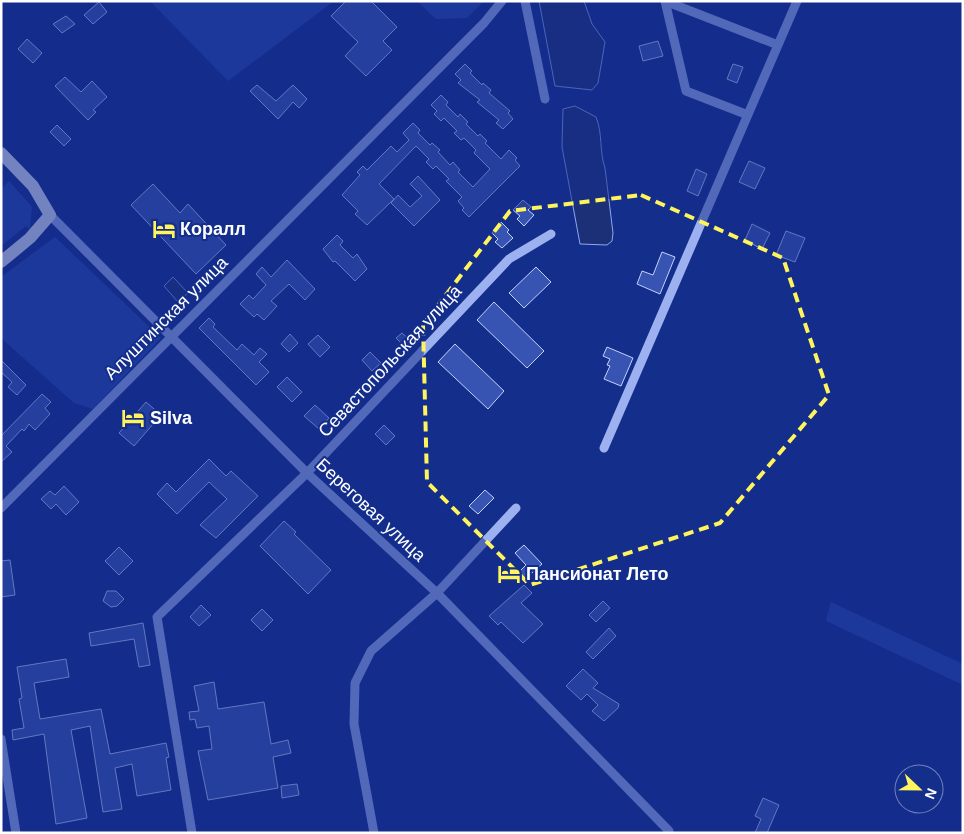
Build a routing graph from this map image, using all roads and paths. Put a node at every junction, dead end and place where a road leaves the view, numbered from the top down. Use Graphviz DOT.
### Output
graph roads {
  1 [pos="502,1"];
  2 [pos="525,1"];
  3 [pos="665,1"];
  4 [pos="797,1"];
  5 [pos="778,45"];
  6 [pos="545,99"];
  7 [pos="748,115"];
  8 [pos="1,153"];
  9 [pos="50,214"];
  10 [pos="551,234"];
  11 [pos="1,262"];
  12 [pos="171,336"];
  13 [pos="604,448"];
  14 [pos="307,473"];
  15 [pos="1,508"];
  16 [pos="516,508"];
  17 [pos="436,593"];
  18 [pos="1,739"];
  19 [pos="669,830"];
  20 [pos="16,833"];
  21 [pos="192,833"];
  22 [pos="374,833"];
  1 -- 12 [label="street, Алуштинская улица"];
  2 -- 6 [label="street"];
  3 -- 5 [label="street"];
  3 -- 7 [label="street"];
  4 -- 5 [label="street"];
  5 -- 7 [label="street"];
  7 -- 13 [label="street"];
  8 -- 9 [label="main road"];
  9 -- 11 [label="main road"];
  9 -- 12 [label="street, Береговая улица"];
  10 -- 14 [label="street, Севастопольская улица"];
  12 -- 14 [label="street, Береговая улица"];
  12 -- 15 [label="street, Алуштинская улица"];
  14 -- 17 [label="street, Береговая улица"];
  14 -- 21 [label="street, Севастопольская улица"];
  16 -- 17 [label="street"];
  17 -- 19 [label="street, Береговая улица"];
  17 -- 22 [label="street"];
  18 -- 20 [label="street"];
}
